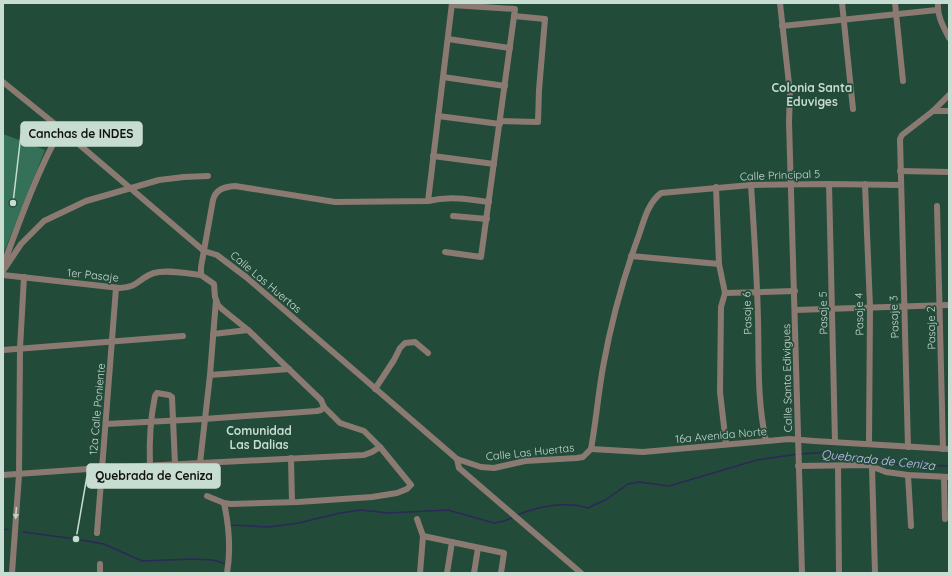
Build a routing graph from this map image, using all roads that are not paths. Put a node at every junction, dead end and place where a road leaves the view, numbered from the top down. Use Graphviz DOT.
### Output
graph roads {
  1 [pos="780,3"];
  2 [pos="842,3"];
  3 [pos="895,3"];
  4 [pos="938,3"];
  5 [pos="452,4"];
  6 [pos="937,10"];
  7 [pos="896,15"];
  8 [pos="514,16"];
  9 [pos="843,20"];
  10 [pos="782,26"];
  11 [pos="949,38"];
  12 [pos="448,39"];
  13 [pos="510,48"];
  14 [pos="443,77"];
  15 [pos="903,81"];
  16 [pos="3,82"];
  17 [pos="505,86"];
  18 [pos="949,95"];
  19 [pos="853,109"];
  20 [pos="933,111"];
  21 [pos="949,111"];
  22 [pos="438,116"];
  23 [pos="500,122"];
  24 [pos="61,129"];
  25 [pos="433,156"];
  26 [pos="494,164"];
  27 [pos="900,171"];
  28 [pos="949,172"];
  29 [pos="208,176"];
  30 [pos="791,184"];
  31 [pos="829,184"];
  32 [pos="865,184"];
  33 [pos="751,185"];
  34 [pos="900,186"];
  35 [pos="716,187"];
  36 [pos="130,188"];
  37 [pos="661,193"];
  38 [pos="428,200"];
  39 [pos="489,202"];
  40 [pos="937,206"];
  41 [pos="453,216"];
  42 [pos="487,219"];
  43 [pos="204,251"];
  44 [pos="445,252"];
  45 [pos="632,256"];
  46 [pos="719,264"];
  47 [pos="3,266"];
  48 [pos="3,271"];
  49 [pos="201,274"];
  50 [pos="3,275"];
  51 [pos="24,277"];
  52 [pos="116,288"];
  53 [pos="795,290"];
  54 [pos="757,292"];
  55 [pos="725,294"];
  56 [pos="216,300"];
  57 [pos="940,305"];
  58 [pos="949,305"];
  59 [pos="904,306"];
  60 [pos="870,307"];
  61 [pos="833,308"];
  62 [pos="795,310"];
  63 [pos="248,330"];
  64 [pos="213,334"];
  65 [pos="183,336"];
  66 [pos="112,342"];
  67 [pos="20,348"];
  68 [pos="3,350"];
  69 [pos="428,353"];
  70 [pos="289,370"];
  71 [pos="210,375"];
  72 [pos="375,389"];
  73 [pos="324,407"];
  74 [pos="204,419"];
  75 [pos="173,420"];
  76 [pos="150,421"];
  77 [pos="106,424"];
  78 [pos="798,439"];
  79 [pos="766,441"];
  80 [pos="835,441"];
  81 [pos="726,444"];
  82 [pos="870,444"];
  83 [pos="380,447"];
  84 [pos="908,447"];
  85 [pos="591,449"];
  86 [pos="946,449"];
  87 [pos="291,458"];
  88 [pos="457,459"];
  89 [pos="200,463"];
  90 [pos="175,464"];
  91 [pos="150,466"];
  92 [pos="798,466"];
  93 [pos="838,466"];
  94 [pos="872,467"];
  95 [pos="102,468"];
  96 [pos="19,474"];
  97 [pos="3,475"];
  98 [pos="908,475"];
  99 [pos="946,477"];
  100 [pos="207,496"];
  101 [pos="292,502"];
  102 [pos="224,503"];
  103 [pos="417,519"];
  104 [pos="945,519"];
  105 [pos="910,526"];
  106 [pos="97,532"];
  107 [pos="423,536"];
  108 [pos="452,542"];
  109 [pos="478,548"];
  110 [pos="100,564"];
  111 [pos="12,573"];
  112 [pos="100,573"];
  113 [pos="227,573"];
  114 [pos="420,573"];
  115 [pos="447,573"];
  116 [pos="474,573"];
  117 [pos="501,573"];
  118 [pos="581,573"];
  119 [pos="802,573"];
  120 [pos="839,573"];
  121 [pos="875,573"];
  1 -- 10 [label="street, Calle Santa Edivigues"];
  2 -- 9 [label="street"];
  3 -- 7 [label="street"];
  4 -- 6 [label="street"];
  5 -- 8 [label="street"];
  5 -- 12 [label="street"];
  6 -- 7 [label="street"];
  6 -- 11 [label="street"];
  7 -- 9 [label="street"];
  7 -- 15 [label="street"];
  8 -- 13 [label="street"];
  8 -- 23 [label="street"];
  9 -- 10 [label="street"];
  9 -- 19 [label="street"];
  10 -- 30 [label="street, Calle Santa Edivigues"];
  12 -- 13 [label="street"];
  12 -- 14 [label="street"];
  13 -- 17 [label="street"];
  14 -- 17 [label="street"];
  14 -- 22 [label="street"];
  16 -- 24 [label="street, Calle Las Huertas"];
  17 -- 23 [label="street"];
  18 -- 20 [label="street, Pasaje 3"];
  20 -- 21 [label="street"];
  20 -- 27 [label="street, Pasaje 3"];
  22 -- 23 [label="street"];
  22 -- 25 [label="street"];
  23 -- 26 [label="street"];
  24 -- 36 [label="street, Calle Las Huertas"];
  24 -- 47 [label="street"];
  25 -- 26 [label="street"];
  25 -- 38 [label="street"];
  26 -- 39 [label="street"];
  27 -- 28 [label="street"];
  27 -- 34 [label="street, Pasaje 3"];
  29 -- 36 [label="street"];
  30 -- 31 [label="street, Calle Principal 5"];
  30 -- 33 [label="street, Calle Principal 5"];
  30 -- 53 [label="street, Calle Santa Edivigues"];
  31 -- 32 [label="street, Calle Principal 5"];
  31 -- 61 [label="street, Pasaje 5"];
  32 -- 34 [label="street, Calle Principal 5"];
  32 -- 60 [label="street, Pasaje 4"];
  33 -- 35 [label="street, Calle Principal 5"];
  33 -- 54 [label="street, Pasaje 6"];
  34 -- 59 [label="street, Pasaje 3"];
  35 -- 37 [label="street, Calle Principal 5"];
  35 -- 46 [label="street"];
  36 -- 43 [label="street, Calle Las Huertas"];
  36 -- 48 [label="street"];
  37 -- 45 [label="street, Calle Las Huertas"];
  38 -- 39 [label="street"];
  38 -- 43 [label="street"];
  39 -- 42 [label="street"];
  40 -- 57 [label="street, Pasaje 2"];
  41 -- 42 [label="street"];
  42 -- 44 [label="street"];
  43 -- 49 [label="street"];
  43 -- 72 [label="street, Calle Las Huertas"];
  45 -- 46 [label="street"];
  45 -- 85 [label="street, Calle Las Huertas"];
  46 -- 55 [label="street"];
  49 -- 52 [label="street, 1er Pasaje"];
  49 -- 56 [label="street"];
  50 -- 51 [label="street, 1er Pasaje"];
  51 -- 52 [label="street, 1er Pasaje"];
  51 -- 67 [label="street"];
  52 -- 66 [label="street, 12a Calle Poniente"];
  53 -- 54 [label="street"];
  53 -- 62 [label="street, Calle Santa Edivigues"];
  54 -- 55 [label="street"];
  54 -- 79 [label="street, Pasaje 6"];
  55 -- 81 [label="street"];
  56 -- 63 [label="street"];
  56 -- 64 [label="street"];
  57 -- 58 [label="street"];
  57 -- 59 [label="street"];
  57 -- 86 [label="street, Pasaje 2"];
  59 -- 60 [label="street"];
  59 -- 84 [label="street, Pasaje 3"];
  60 -- 61 [label="street"];
  60 -- 82 [label="street, Pasaje 4"];
  61 -- 62 [label="street"];
  61 -- 80 [label="street, Pasaje 5"];
  62 -- 78 [label="street, Calle Santa Edivigues"];
  63 -- 64 [label="street"];
  63 -- 70 [label="street"];
  64 -- 71 [label="street"];
  65 -- 66 [label="street"];
  66 -- 67 [label="street"];
  66 -- 77 [label="street, 12a Calle Poniente"];
  67 -- 68 [label="street"];
  67 -- 96 [label="street"];
  69 -- 72 [label="street"];
  70 -- 71 [label="street"];
  70 -- 73 [label="street"];
  71 -- 74 [label="street"];
  72 -- 88 [label="street, Calle Las Huertas"];
  73 -- 74 [label="street"];
  73 -- 83 [label="street"];
  74 -- 75 [label="street"];
  74 -- 89 [label="street"];
  75 -- 76 [label="street"];
  75 -- 76 [label="street"];
  75 -- 90 [label="street"];
  76 -- 77 [label="street"];
  76 -- 91 [label="street"];
  77 -- 95 [label="street, 12a Calle Poniente"];
  78 -- 79 [label="street, 16a Avenida Norte"];
  78 -- 80 [label="street, 16a Avenida Norte"];
  78 -- 92 [label="street, Calle Santa Edivigues"];
  79 -- 81 [label="street, 16a Avenida Norte"];
  80 -- 82 [label="street, 16a Avenida Norte"];
  81 -- 85 [label="street, 16a Avenida Norte"];
  82 -- 84 [label="street, 16a Avenida Norte"];
  83 -- 87 [label="street"];
  83 -- 101 [label="street"];
  84 -- 86 [label="street, 16a Avenida Norte"];
  85 -- 88 [label="street, Calle Las Huertas"];
  87 -- 89 [label="street"];
  87 -- 101 [label="street"];
  88 -- 118 [label="street"];
  89 -- 90 [label="street"];
  90 -- 91 [label="street"];
  91 -- 95 [label="street"];
  92 -- 93 [label="street"];
  92 -- 119 [label="street, Calle Santa Edivigues"];
  93 -- 94 [label="street"];
  93 -- 120 [label="street"];
  94 -- 98 [label="street"];
  94 -- 121 [label="street"];
  95 -- 96 [label="street"];
  95 -- 106 [label="street, 12a Calle Poniente"];
  96 -- 97 [label="street"];
  96 -- 111 [label="street, one-way"];
  98 -- 99 [label="street"];
  98 -- 105 [label="street"];
  99 -- 104 [label="street"];
  100 -- 102 [label="street"];
  101 -- 102 [label="street"];
  102 -- 113 [label="street"];
  103 -- 107 [label="street"];
  107 -- 108 [label="street"];
  107 -- 114 [label="street"];
  108 -- 109 [label="street"];
  108 -- 115 [label="street"];
  109 -- 116 [label="street"];
  109 -- 117 [label="street"];
  110 -- 112 [label="street"];
}
